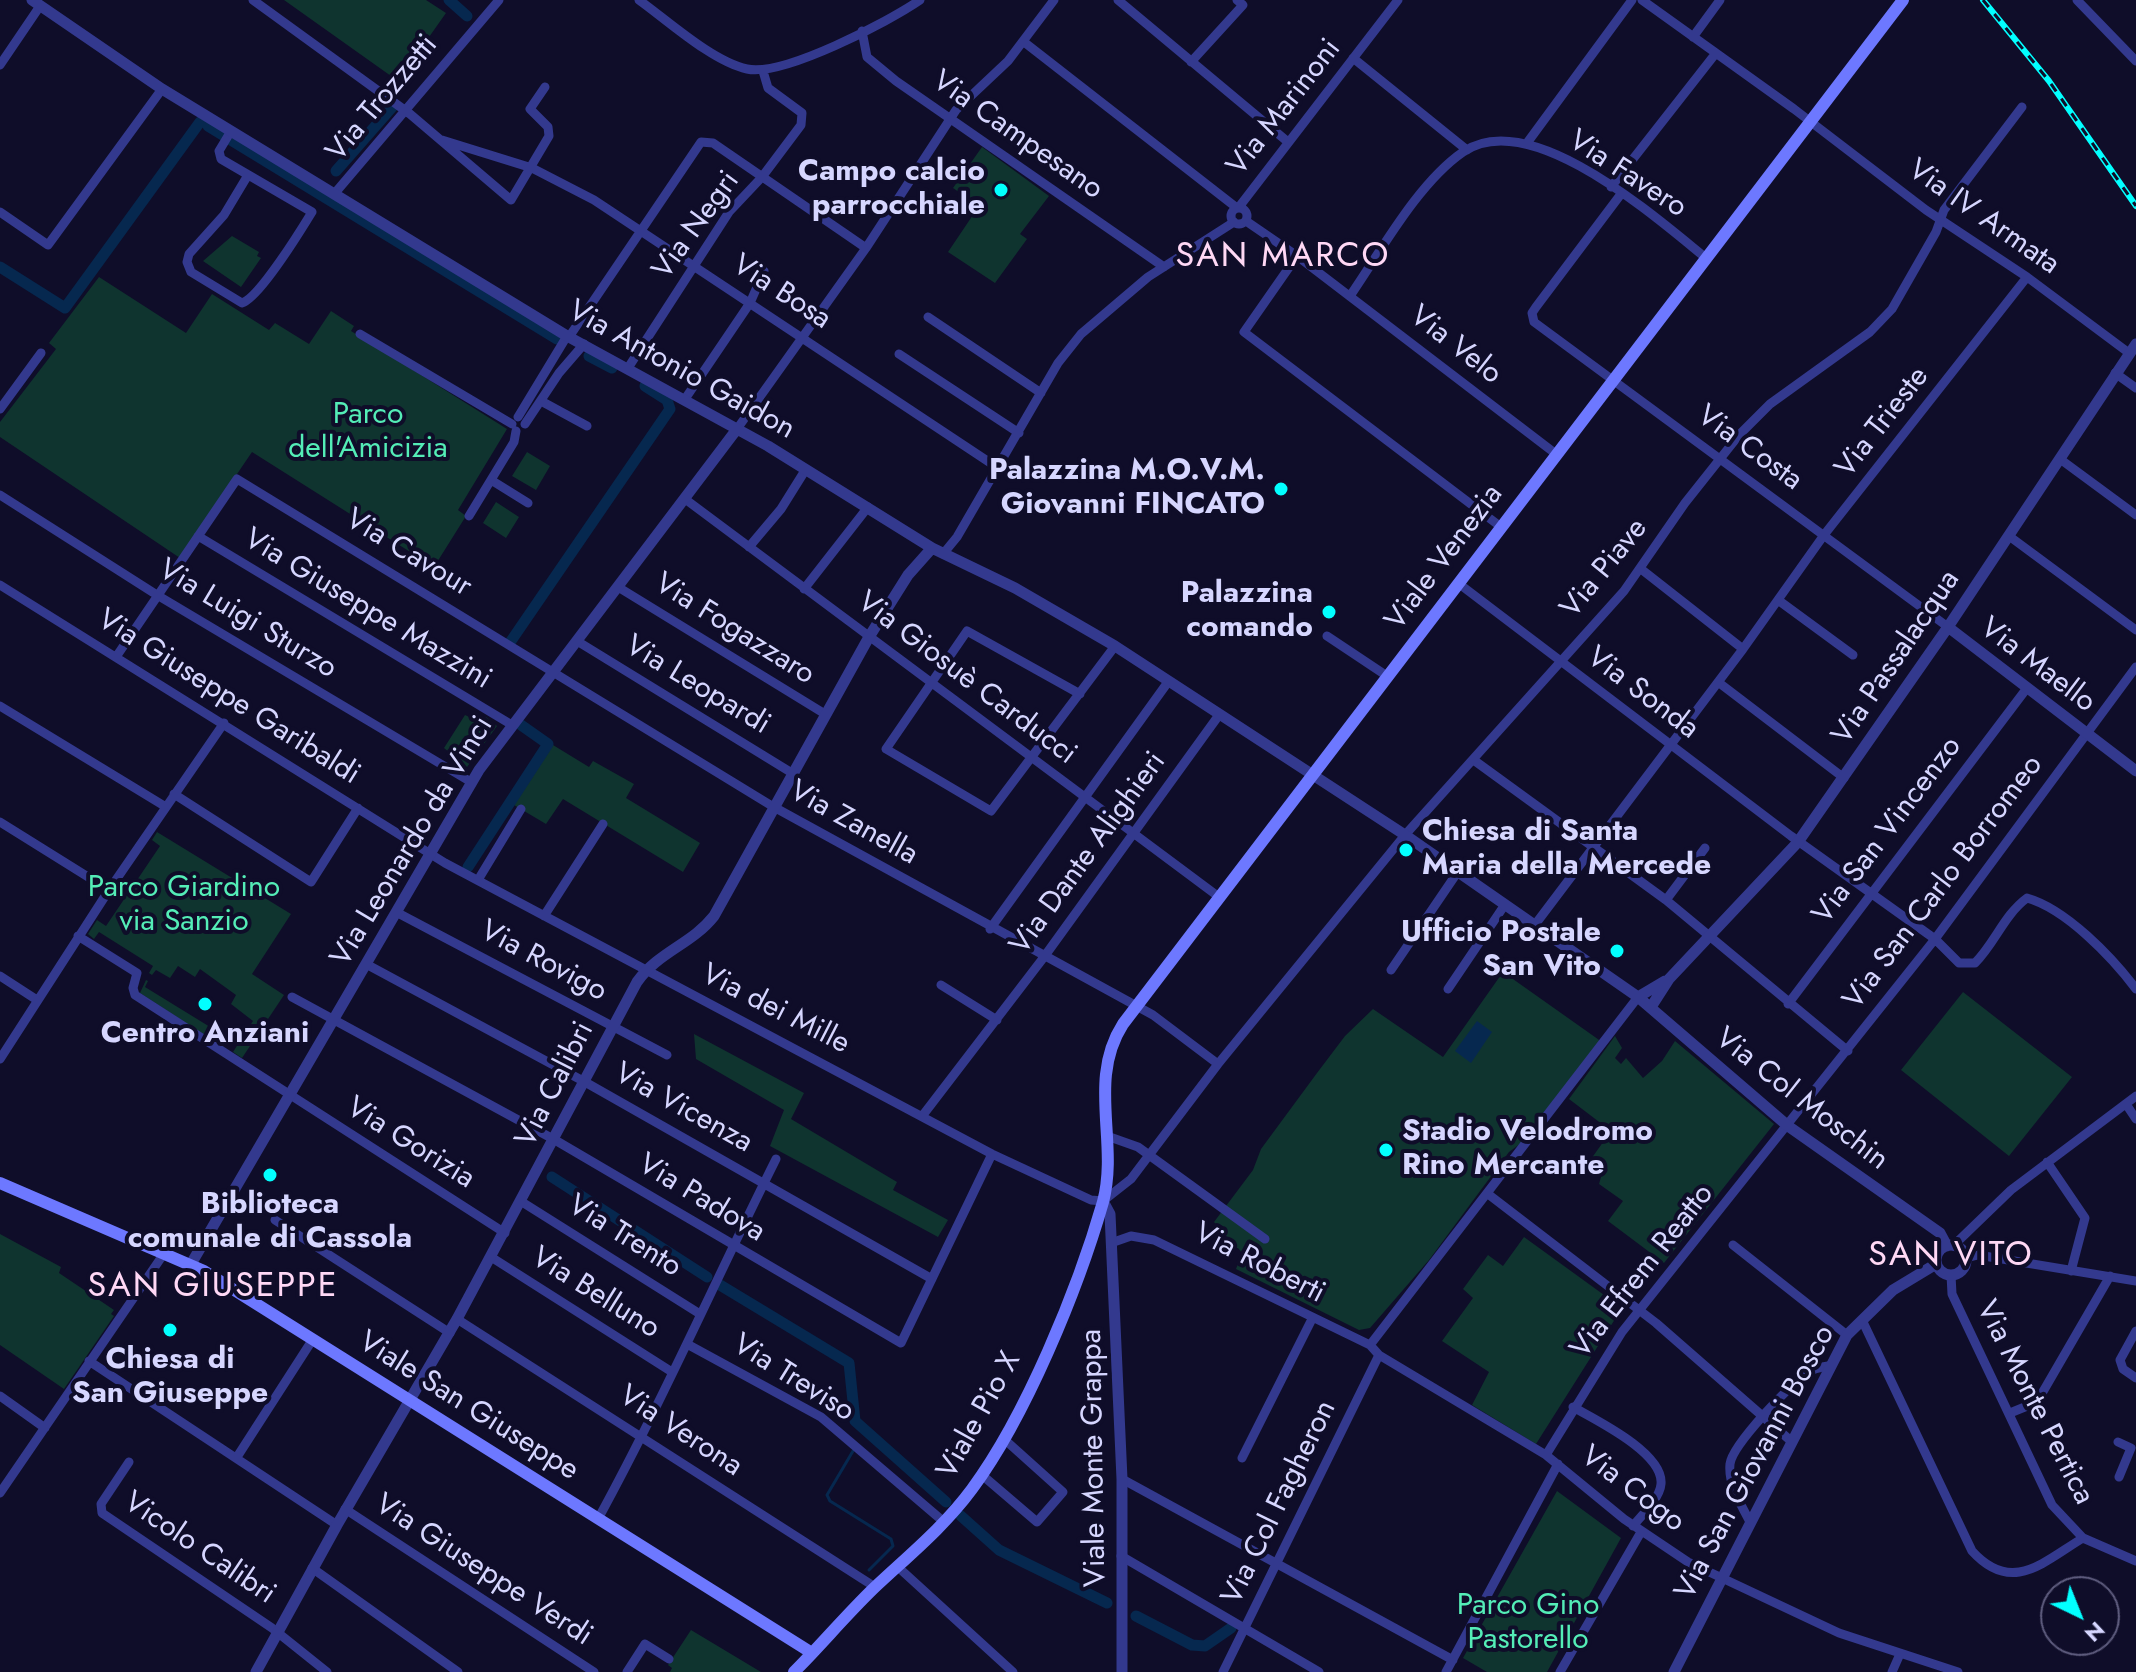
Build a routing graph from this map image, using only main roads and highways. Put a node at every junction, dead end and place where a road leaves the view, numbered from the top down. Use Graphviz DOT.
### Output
graph roads {
  1 [pos="1903,0"];
  2 [pos="1109,1175"];
  3 [pos="0,1183"];
  4 [pos="812,1653"];
  5 [pos="794,1672"];
  1 -- 2 [label="main road, Viale Venezia"];
  2 -- 4 [label="main road, Viale Pio X"];
  3 -- 4 [label="main road, Viale San Giuseppe"];
  4 -- 5 [label="main road, Viale Pio X"];
}
